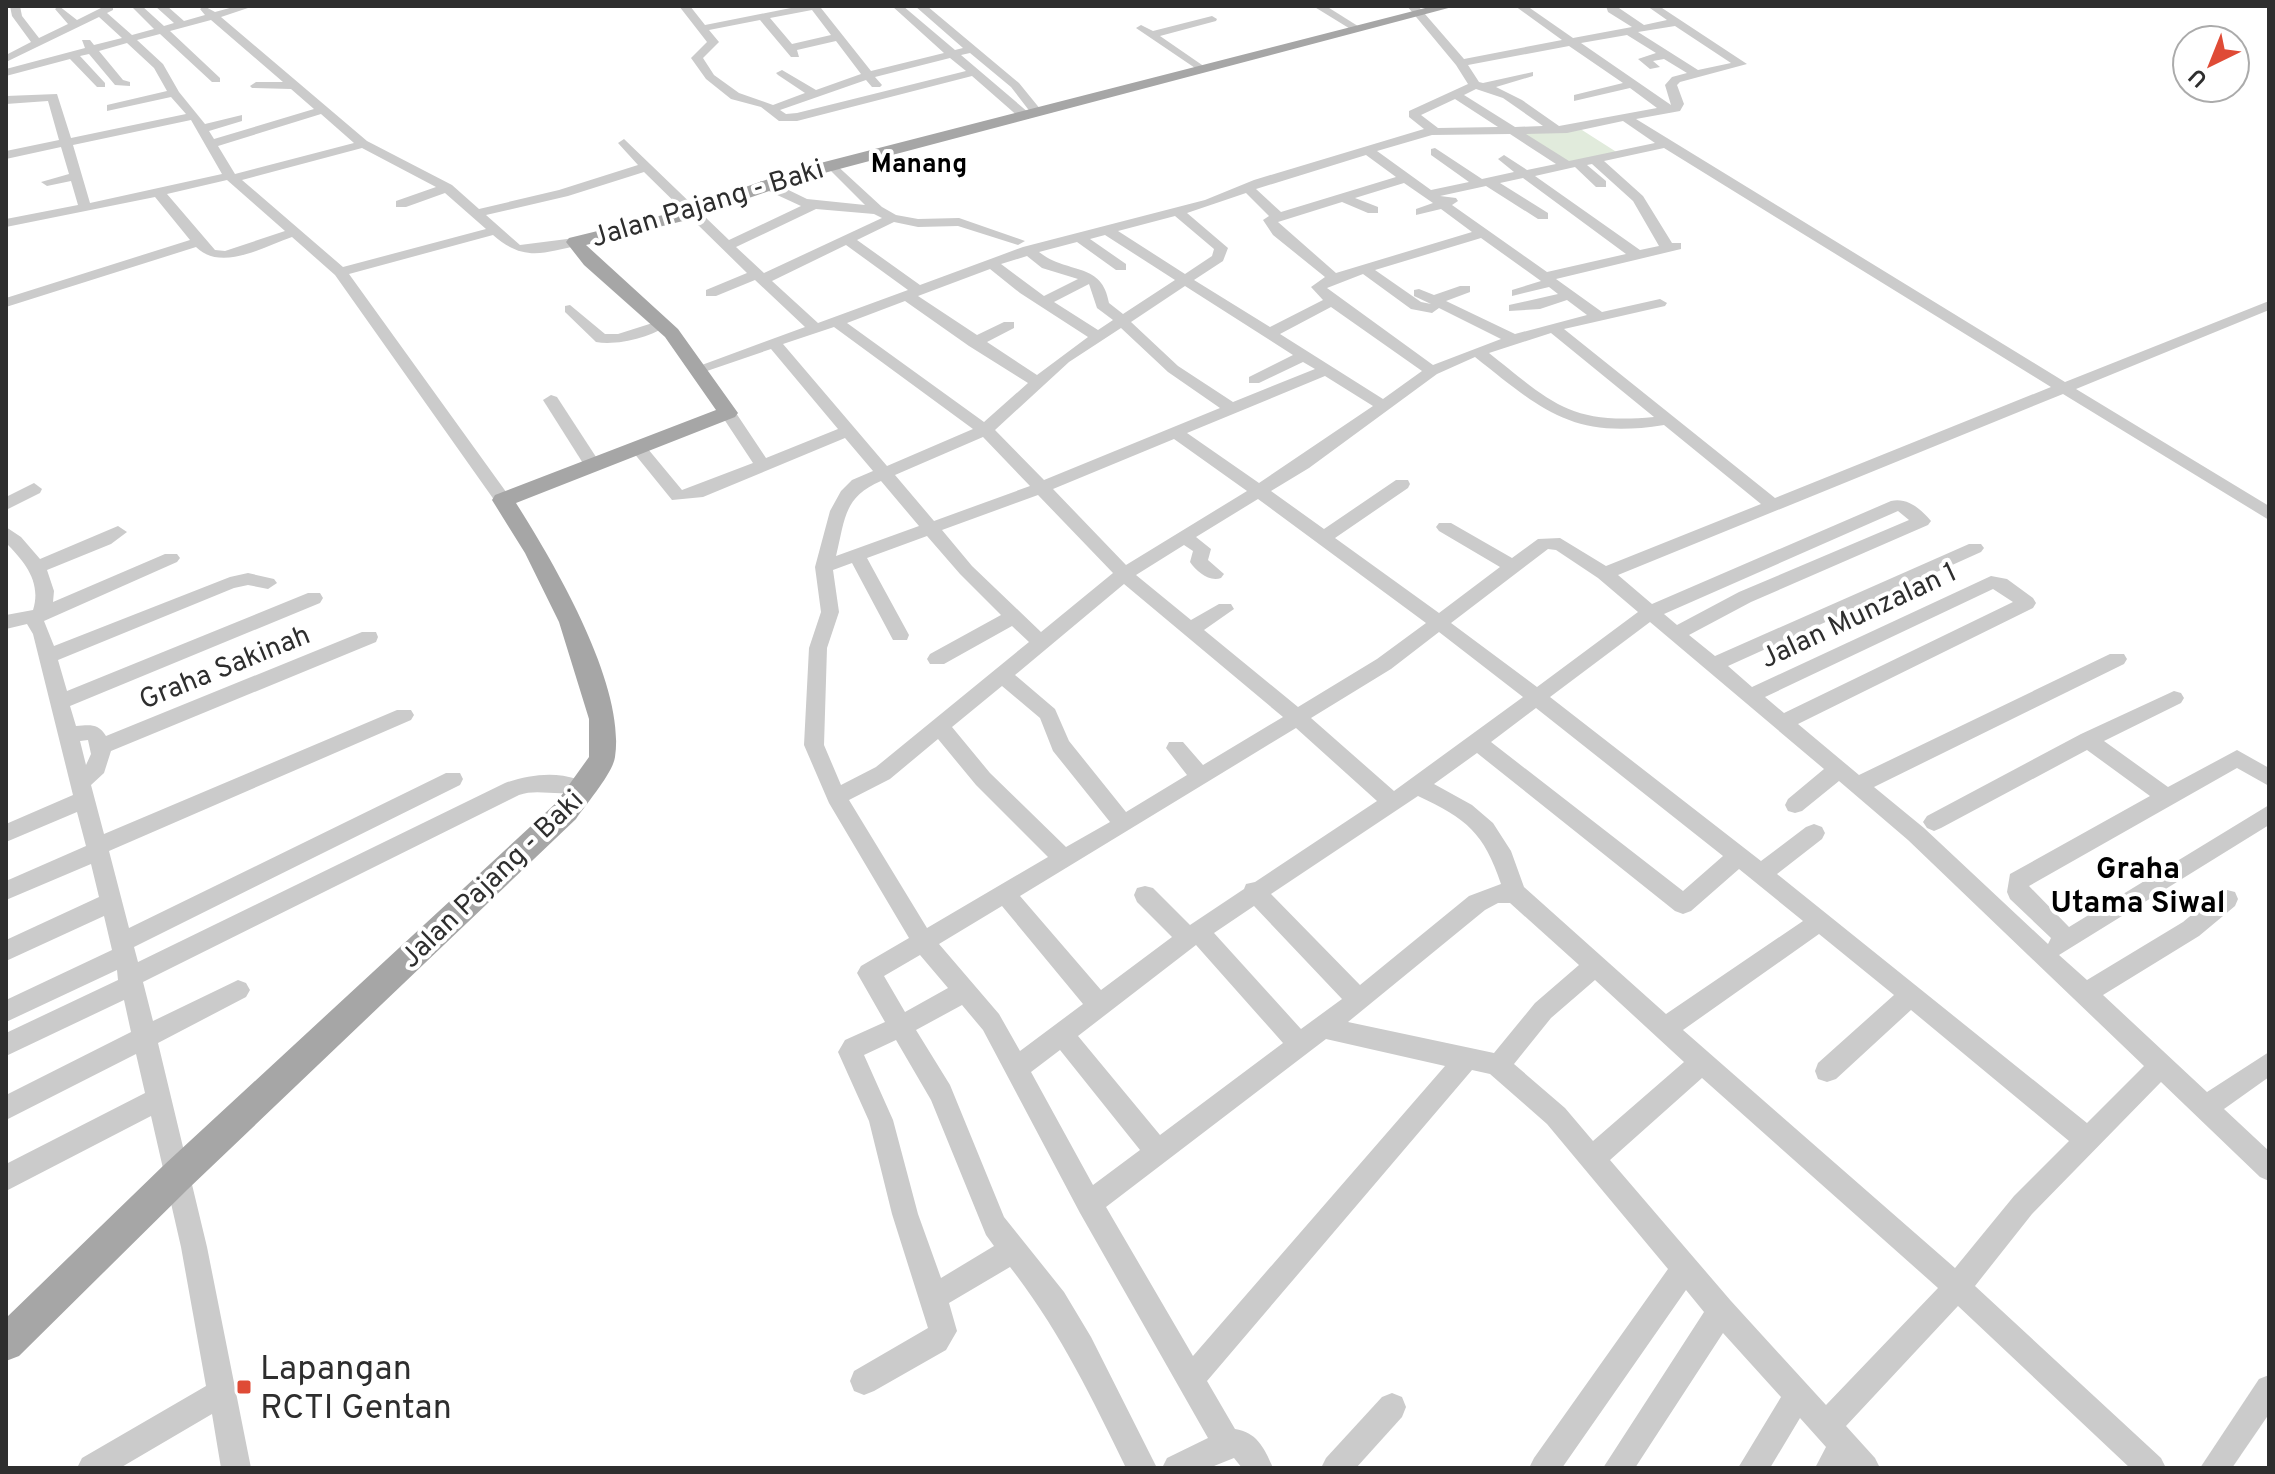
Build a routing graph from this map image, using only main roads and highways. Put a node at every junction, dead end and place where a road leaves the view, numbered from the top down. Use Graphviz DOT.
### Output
graph roads {
  1 [pos="1449,6"];
  2 [pos="1415,9"];
  3 [pos="6,1343"];
  1 -- 2 [label="main road, Jalan Pajang - Baki"];
  2 -- 3 [label="main road, Jalan Pajang - Baki"];
}
